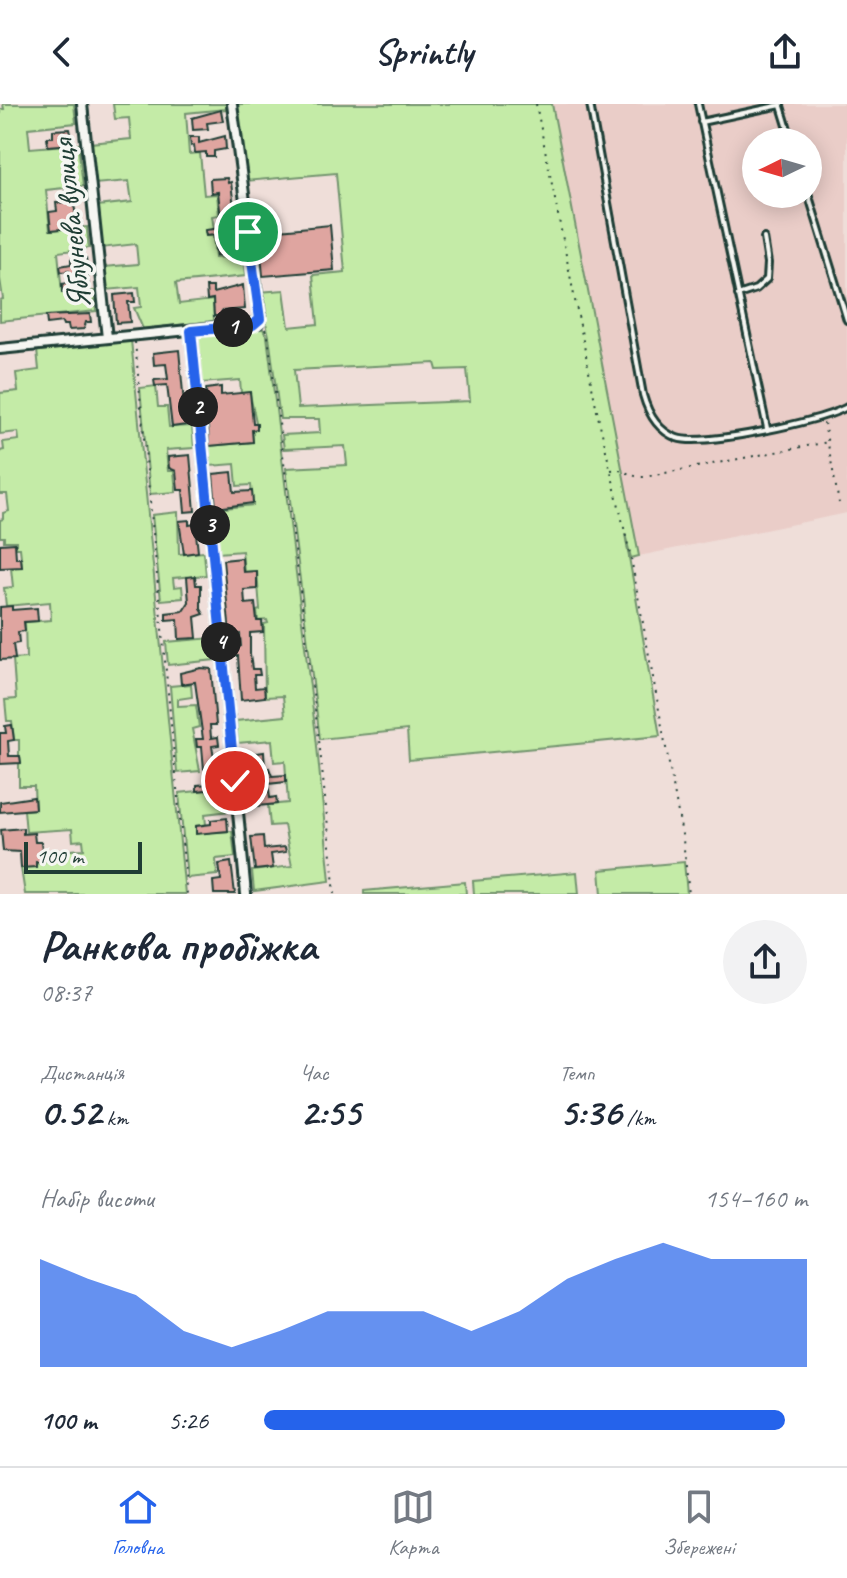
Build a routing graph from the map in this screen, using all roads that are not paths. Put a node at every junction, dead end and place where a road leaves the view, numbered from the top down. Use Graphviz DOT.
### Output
graph roads {
  1 [pos="82,104"];
  2 [pos="232,104"];
  3 [pos="590,104"];
  4 [pos="698,104"];
  5 [pos="781,105"];
  6 [pos="701,122"];
  7 [pos="788,128"];
  8 [pos="813,208"];
  9 [pos="764,238"];
  10 [pos="738,295"];
  11 [pos="847,320"];
  12 [pos="191,331"];
  13 [pos="107,338"];
  14 [pos="0,349"];
  15 [pos="847,407"];
  16 [pos="767,428"];
  17 [pos="246,894"];
  1 -- 13 [label="street, Яблунева вулиця"];
  2 -- 12 [label="street"];
  3 -- 16 [label="lane"];
  4 -- 6 [label="lane"];
  5 -- 6 [label="lane"];
  5 -- 7 [label="lane"];
  6 -- 10 [label="lane"];
  8 -- 11 [label="lane"];
  9 -- 10 [label="lane"];
  10 -- 16 [label="lane"];
  12 -- 13 [label="street"];
  12 -- 17 [label="street"];
  13 -- 14 [label="street"];
  15 -- 16 [label="lane"];
}
